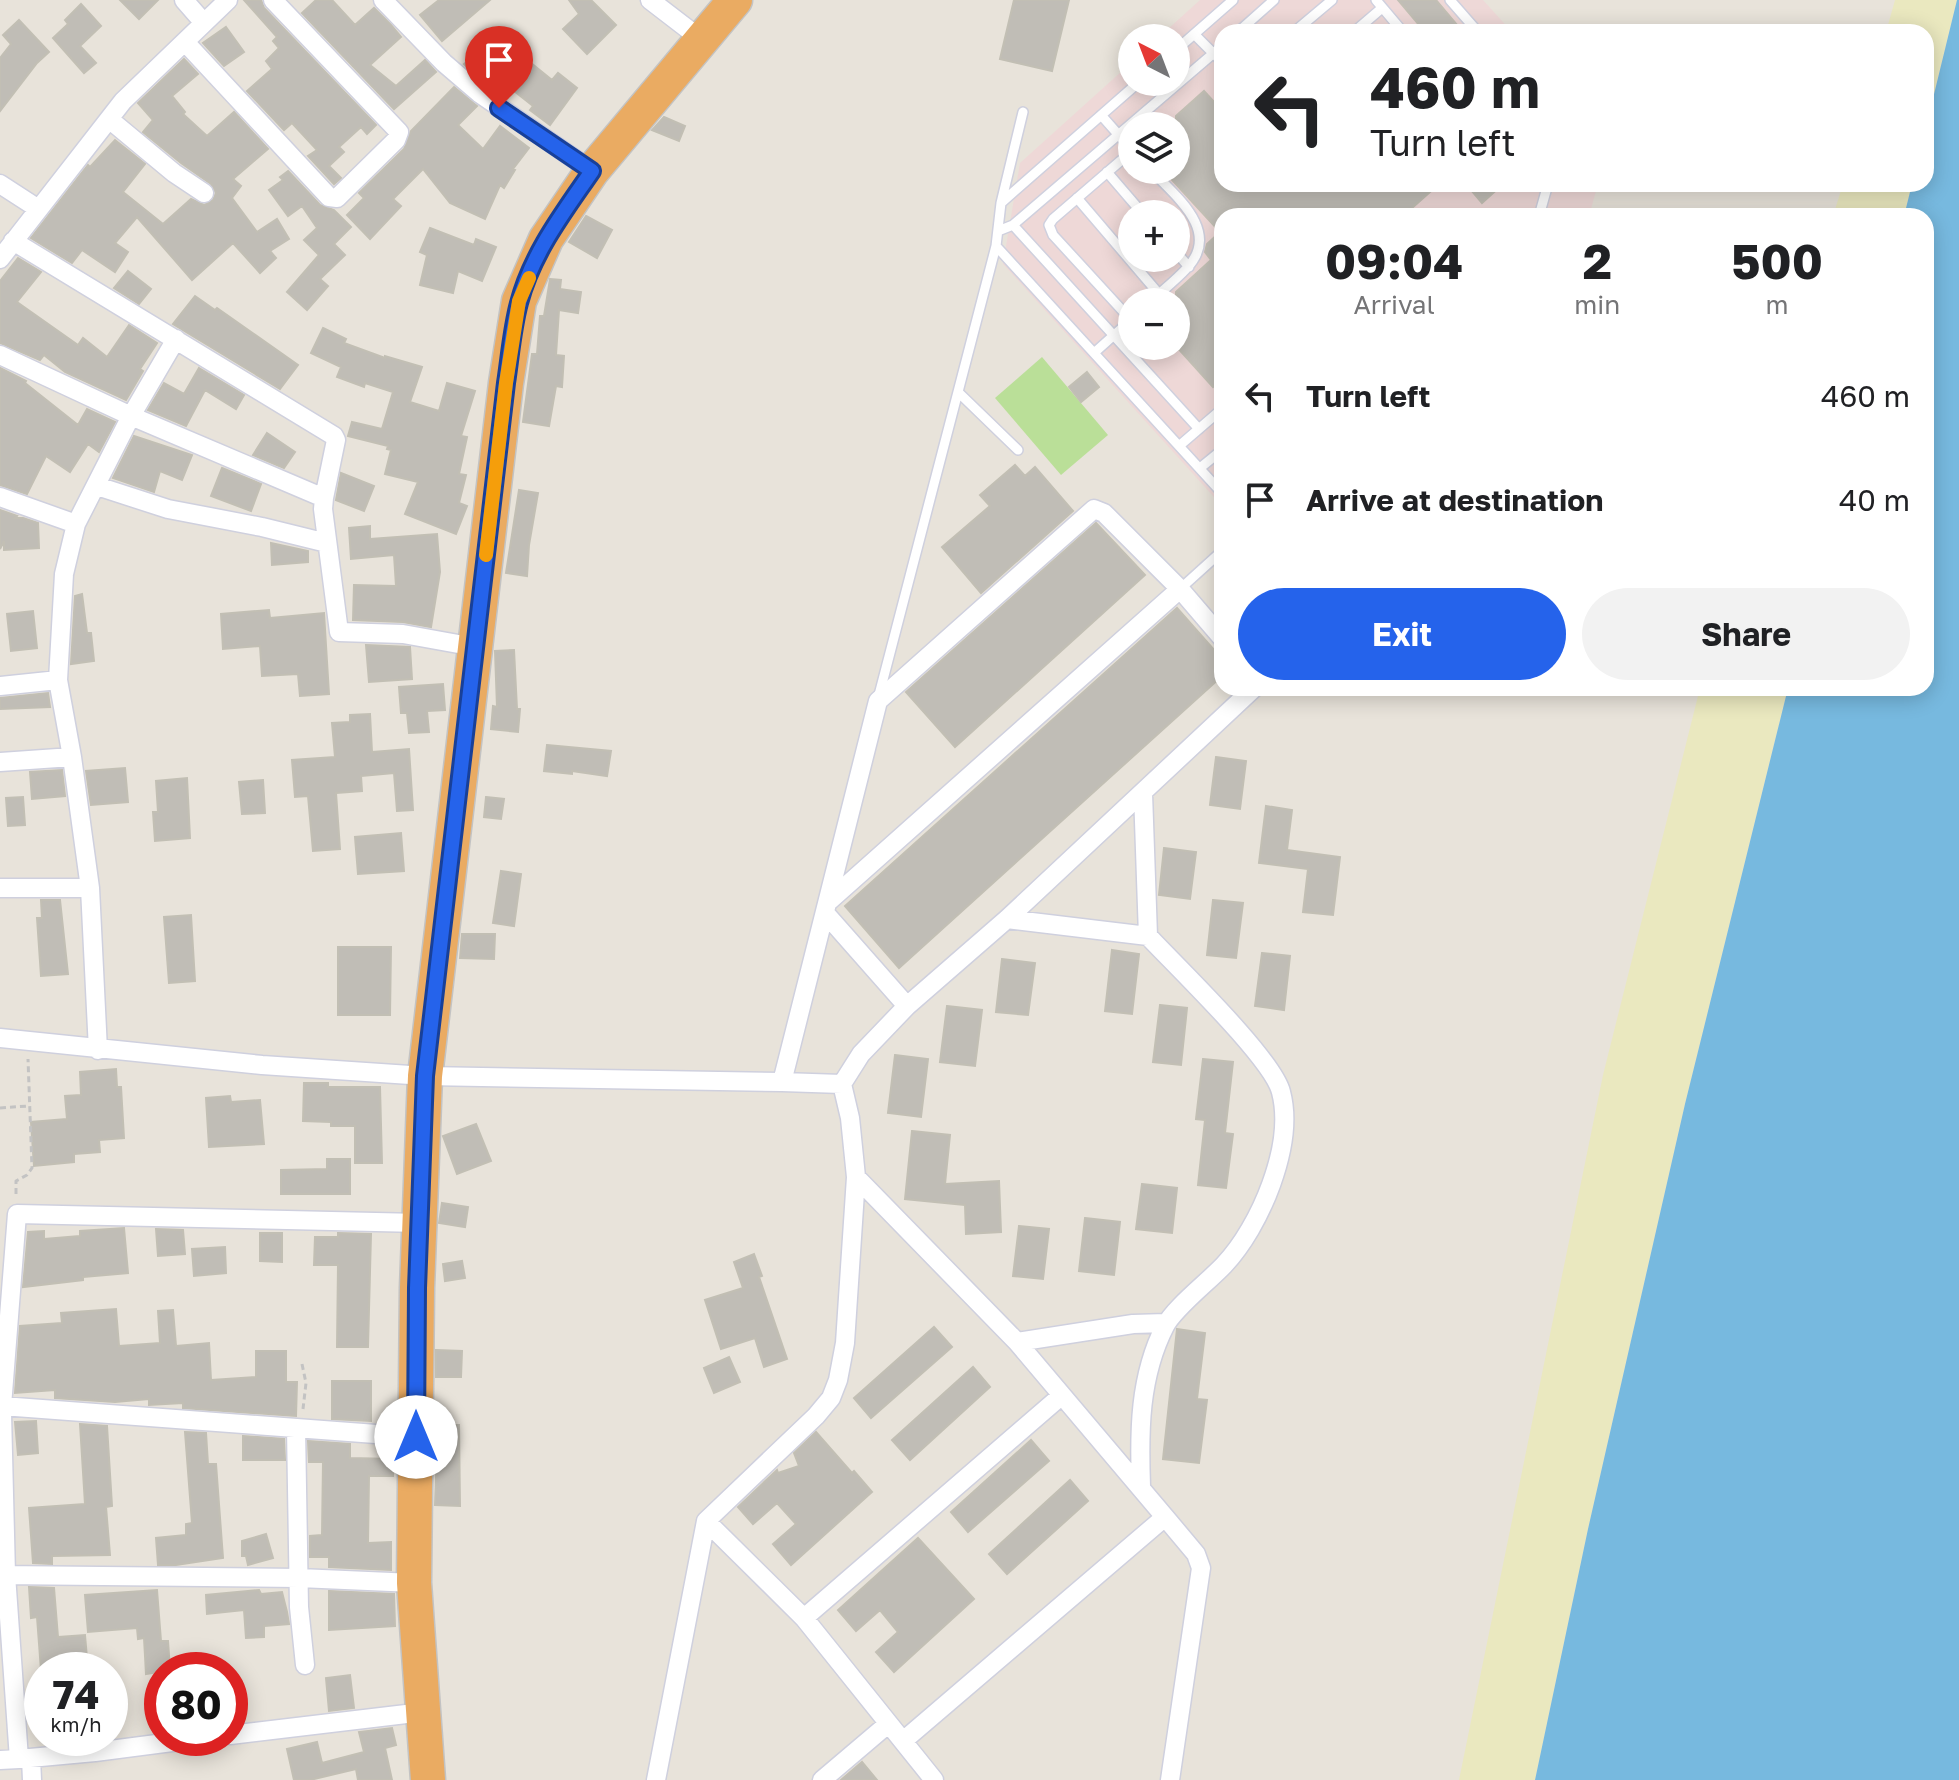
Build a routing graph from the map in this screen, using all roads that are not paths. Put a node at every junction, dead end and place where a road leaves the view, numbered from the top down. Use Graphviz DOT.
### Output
graph roads {
  1 [pos="184,0"];
  2 [pos="228,0"];
  3 [pos="273,0"];
  4 [pos="383,0"];
  5 [pos="650,0"];
  6 [pos="735,0"];
  7 [pos="1233,0"];
  8 [pos="1274,0"];
  9 [pos="1332,0"];
  10 [pos="1450,0"];
  11 [pos="1379,4"];
  12 [pos="204,23"];
  13 [pos="1251,24"];
  14 [pos="1304,24"];
  15 [pos="1361,24"];
  16 [pos="1396,24"];
  17 [pos="1471,24"];
  18 [pos="1194,34"];
  19 [pos="1190,38"];
  20 [pos="702,40"];
  21 [pos="185,42"];
  22 [pos="1214,46"];
  23 [pos="1214,53"];
  24 [pos="1123,96"];
  25 [pos="1023,112"];
  26 [pos="1147,112"];
  27 [pos="1101,115"];
  28 [pos="109,119"];
  29 [pos="1118,134"];
  30 [pos="1118,138"];
  31 [pos="1118,162"];
  32 [pos="592,171"];
  33 [pos="1107,172"];
  34 [pos="0,184"];
  35 [pos="1163,184"];
  36 [pos="204,193"];
  37 [pos="1077,198"];
  38 [pos="1131,200"];
  39 [pos="1178,200"];
  40 [pos="1001,203"];
  41 [pos="37,208"];
  42 [pos="1190,214"];
  43 [pos="1013,225"];
  44 [pos="998,231"];
  45 [pos="13,241"];
  46 [pos="996,246"];
  47 [pos="0,259"];
  48 [pos="1190,264"];
  49 [pos="1183,272"];
  50 [pos="1154,288"];
  51 [pos="1166,288"];
  52 [pos="1118,305"];
  53 [pos="1118,332"];
  54 [pos="1115,335"];
  55 [pos="176,339"];
  56 [pos="1094,353"];
  57 [pos="0,355"];
  58 [pos="958,392"];
  59 [pos="131,416"];
  60 [pos="1214,416"];
  61 [pos="1199,429"];
  62 [pos="1179,446"];
  63 [pos="1018,450"];
  64 [pos="1214,457"];
  65 [pos="1200,468"];
  66 [pos="1214,484"];
  67 [pos="97,486"];
  68 [pos="0,497"];
  69 [pos="324,498"];
  70 [pos="76,524"];
  71 [pos="327,543"];
  72 [pos="1214,558"];
  73 [pos="1180,589"];
  74 [pos="1214,629"];
  75 [pos="475,647"];
  76 [pos="58,680"];
  77 [pos="0,686"];
  78 [pos="1246,696"];
  79 [pos="878,701"];
  80 [pos="72,757"];
  81 [pos="0,762"];
  82 [pos="1143,793"];
  83 [pos="0,888"];
  84 [pos="90,888"];
  85 [pos="826,907"];
  86 [pos="1007,919"];
  87 [pos="1148,936"];
  88 [pos="907,1006"];
  89 [pos="0,1038"];
  90 [pos="98,1050"];
  91 [pos="425,1076"];
  92 [pos="782,1082"];
  93 [pos="842,1084"];
  94 [pos="856,1177"];
  95 [pos="420,1223"];
  96 [pos="1166,1323"];
  97 [pos="1017,1342"];
  98 [pos="1061,1396"];
  99 [pos="1,1411"];
  100 [pos="299,1428"];
  101 [pos="416,1437"];
  102 [pos="1141,1486"];
  103 [pos="1165,1517"];
  104 [pos="706,1521"];
  105 [pos="3,1575"];
  106 [pos="299,1578"];
  107 [pos="414,1583"];
  108 [pos="804,1618"];
  109 [pos="305,1665"];
  110 [pos="423,1712"];
  111 [pos="888,1724"];
  112 [pos="248,1733"];
  113 [pos="903,1741"];
  114 [pos="144,1745"];
  115 [pos="25,1758"];
  116 [pos="0,1760"];
  117 [pos="32,1780"];
  118 [pos="428,1780"];
  119 [pos="656,1780"];
  120 [pos="822,1780"];
  121 [pos="934,1780"];
  122 [pos="1170,1780"];
  1 -- 12 [label="street"];
  2 -- 12 [label="street"];
  3 -- 21 [label="street"];
  4 -- 32 [label="street"];
  5 -- 20 [label="street"];
  6 -- 20 [label="highway"];
  7 -- 18 [label="lane"];
  8 -- 13 [label="lane"];
  9 -- 14 [label="lane"];
  10 -- 17 [label="lane"];
  11 -- 15 [label="lane"];
  11 -- 16 [label="lane"];
  12 -- 21 [label="street"];
  18 -- 19 [label="lane"];
  18 -- 22 [label="lane"];
  20 -- 32 [label="highway"];
  21 -- 28 [label="street"];
  23 -- 26 [label="lane"];
  24 -- 27 [label="lane"];
  25 -- 40 [label="lane"];
  27 -- 29 [label="lane"];
  27 -- 40 [label="lane"];
  28 -- 36 [label="street"];
  28 -- 41 [label="street"];
  30 -- 43 [label="lane"];
  31 -- 33 [label="lane"];
  32 -- 75 [label="highway"];
  33 -- 37 [label="lane"];
  33 -- 38 [label="lane"];
  34 -- 41 [label="street"];
  35 -- 39 [label="lane"];
  37 -- 50 [label="lane"];
  37 -- 52 [label="lane"];
  40 -- 44 [label="lane"];
  41 -- 45 [label="street"];
  42 -- 48 [label="lane"];
  43 -- 44 [label="lane"];
  43 -- 54 [label="lane"];
  44 -- 46 [label="lane"];
  45 -- 47 [label="street"];
  45 -- 55 [label="street"];
  46 -- 56 [label="lane"];
  46 -- 58 [label="lane"];
  49 -- 51 [label="lane"];
  53 -- 54 [label="lane"];
  54 -- 56 [label="lane"];
  54 -- 61 [label="lane"];
  55 -- 59 [label="street"];
  55 -- 69 [label="street"];
  56 -- 62 [label="lane"];
  57 -- 59 [label="street"];
  58 -- 63 [label="lane"];
  58 -- 79 [label="lane"];
  59 -- 67 [label="street"];
  59 -- 69 [label="street"];
  60 -- 61 [label="lane"];
  61 -- 62 [label="lane"];
  62 -- 65 [label="lane"];
  64 -- 65 [label="lane"];
  65 -- 66 [label="lane"];
  67 -- 70 [label="street"];
  67 -- 71 [label="street"];
  68 -- 70 [label="street"];
  69 -- 71 [label="street"];
  70 -- 76 [label="street"];
  71 -- 75 [label="street"];
  72 -- 73 [label="lane"];
  73 -- 74 [label="street"];
  73 -- 79 [label="street"];
  73 -- 85 [label="street"];
  75 -- 91 [label="highway"];
  76 -- 77 [label="street"];
  76 -- 80 [label="street"];
  78 -- 82 [label="street"];
  79 -- 85 [label="street"];
  80 -- 81 [label="street"];
  80 -- 84 [label="street"];
  82 -- 86 [label="street"];
  82 -- 87 [label="street"];
  83 -- 84 [label="street"];
  84 -- 90 [label="street"];
  85 -- 88 [label="street"];
  85 -- 92 [label="street"];
  86 -- 87 [label="street"];
  86 -- 88 [label="street"];
  87 -- 96 [label="street"];
  88 -- 93 [label="street"];
  89 -- 90 [label="street"];
  90 -- 91 [label="street"];
  91 -- 92 [label="street"];
  91 -- 95 [label="highway"];
  92 -- 93 [label="street"];
  93 -- 94 [label="street"];
  94 -- 97 [label="street"];
  94 -- 104 [label="street"];
  95 -- 99 [label="street"];
  95 -- 101 [label="highway"];
  96 -- 97 [label="street"];
  96 -- 102 [label="street"];
  97 -- 98 [label="street"];
  98 -- 102 [label="street"];
  98 -- 108 [label="street"];
  99 -- 100 [label="street"];
  99 -- 105 [label="street"];
  100 -- 101 [label="street"];
  100 -- 106 [label="street"];
  101 -- 107 [label="highway"];
  102 -- 103 [label="street"];
  103 -- 113 [label="street"];
  103 -- 122 [label="street"];
  104 -- 108 [label="street"];
  104 -- 119 [label="street"];
  105 -- 106 [label="street"];
  105 -- 115 [label="street"];
  106 -- 107 [label="street"];
  106 -- 109 [label="street"];
  107 -- 110 [label="highway"];
  108 -- 111 [label="street"];
  110 -- 112 [label="street"];
  110 -- 118 [label="highway"];
  111 -- 113 [label="street"];
  111 -- 120 [label="street"];
  113 -- 121 [label="street"];
  114 -- 115 [label="street"];
  115 -- 116 [label="street"];
  115 -- 117 [label="street"];
}
